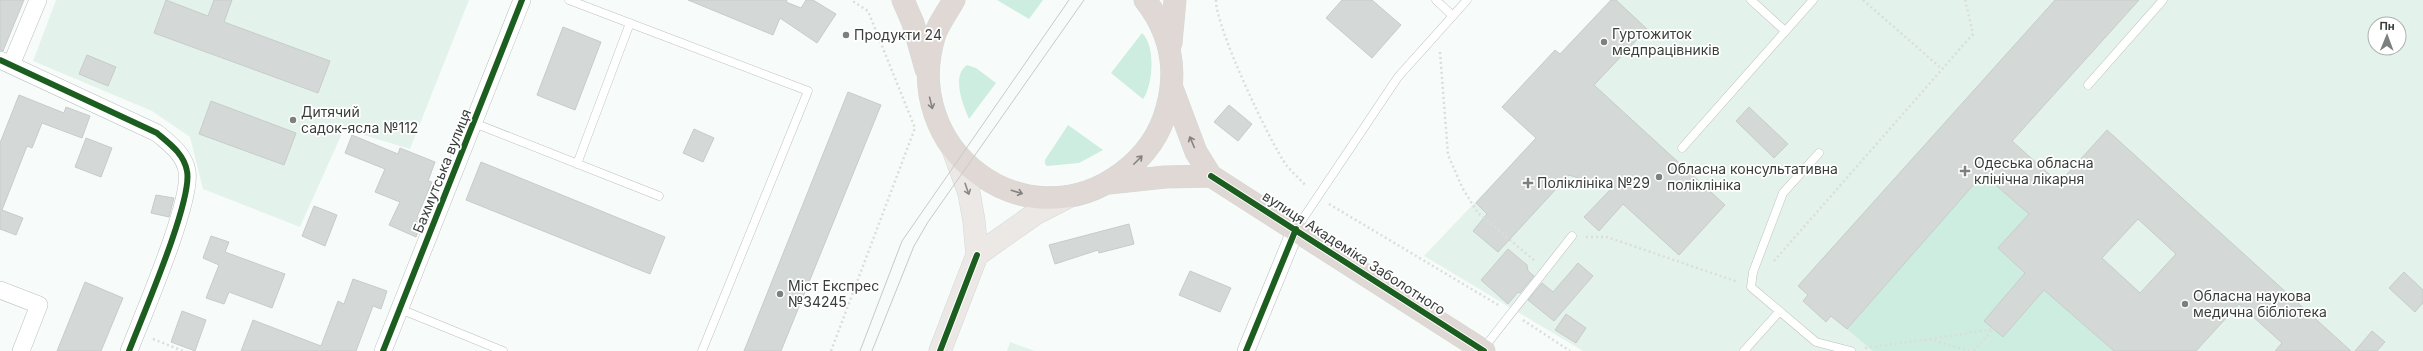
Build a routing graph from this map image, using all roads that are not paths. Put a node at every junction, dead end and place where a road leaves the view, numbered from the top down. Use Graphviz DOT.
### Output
graph roads {
  1 [pos="38,0"];
  2 [pos="522,0"];
  3 [pos="569,0"];
  4 [pos="903,0"];
  5 [pos="954,0"];
  6 [pos="1145,0"];
  7 [pos="1175,0"];
  8 [pos="1436,0"];
  9 [pos="1467,0"];
  10 [pos="1751,0"];
  11 [pos="1813,0"];
  12 [pos="2163,0"];
  13 [pos="1453,16"];
  14 [pos="630,23"];
  15 [pos="1785,31"];
  16 [pos="1170,50"];
  17 [pos="6,62"];
  18 [pos="928,73"];
  19 [pos="2088,84"];
  20 [pos="1172,88"];
  21 [pos="474,123"];
  22 [pos="1682,148"];
  23 [pos="954,152"];
  24 [pos="1819,153"];
  25 [pos="577,164"];
  26 [pos="1211,176"];
  27 [pos="1108,184"];
  28 [pos="659,196"];
  29 [pos="1068,197"];
  30 [pos="1296,229"];
  31 [pos="1572,236"];
  32 [pos="977,255"];
  33 [pos="0,290"];
  34 [pos="400,309"];
  35 [pos="1779,312"];
  36 [pos="1483,350"];
  37 [pos="1850,350"];
  38 [pos="21,351"];
  39 [pos="129,351"];
  40 [pos="383,351"];
  41 [pos="503,351"];
  42 [pos="702,351"];
  43 [pos="940,351"];
  44 [pos="1246,351"];
  45 [pos="1744,351"];
  1 -- 17 [label="street"];
  2 -- 21 [label="street, Бахмутська вулиця"];
  3 -- 14 [label="lane"];
  4 -- 18 [label="highway"];
  5 -- 18 [label="highway"];
  6 -- 16 [label="highway"];
  7 -- 16 [label="highway"];
  8 -- 13 [label="lane"];
  9 -- 13 [label="lane"];
  10 -- 15 [label="lane"];
  11 -- 15 [label="lane"];
  12 -- 19 [label="lane"];
  13 -- 30 [label="lane"];
  14 -- 25 [label="lane"];
  14 -- 42 [label="lane"];
  15 -- 22 [label="lane"];
  16 -- 20 [label="highway"];
  17 -- 39 [label="street"];
  18 -- 23 [label="highway, one-way"];
  26 -- 20 [label="highway, вулиця Академіка Заболотного, one-way"];
  27 -- 20 [label="highway, one-way"];
  21 -- 25 [label="lane"];
  21 -- 34 [label="street, Бахмутська вулиця"];
  23 -- 29 [label="highway, one-way"];
  23 -- 32 [label="main road, one-way"];
  24 -- 35 [label="lane"];
  25 -- 28 [label="lane"];
  26 -- 27 [label="highway"];
  26 -- 30 [label="highway, вулиця Академіка Заболотного"];
  27 -- 29 [label="highway"];
  29 -- 32 [label="main road"];
  30 -- 36 [label="highway, вулиця Академіка Заболотного"];
  30 -- 44 [label="street"];
  31 -- 36 [label="lane"];
  32 -- 43 [label="main road"];
  33 -- 38 [label="street"];
  34 -- 40 [label="street, Бахмутська вулиця"];
  34 -- 41 [label="lane"];
  35 -- 37 [label="lane"];
  35 -- 45 [label="lane"];
}
